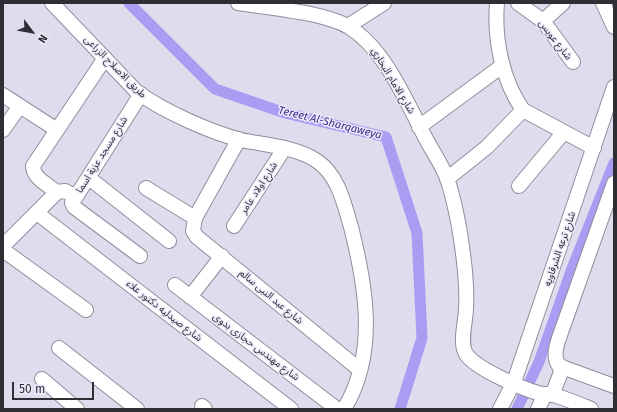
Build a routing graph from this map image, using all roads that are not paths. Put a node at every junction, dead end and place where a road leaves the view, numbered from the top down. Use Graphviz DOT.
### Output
graph roads {
  1 [pos="52,3"];
  2 [pos="238,3"];
  3 [pos="384,3"];
  4 [pos="497,3"];
  5 [pos="518,3"];
  6 [pos="563,3"];
  7 [pos="603,3"];
  8 [pos="543,21"];
  9 [pos="348,26"];
  10 [pos="614,27"];
  11 [pos="105,58"];
  12 [pos="573,62"];
  13 [pos="502,66"];
  14 [pos="614,87"];
  15 [pos="140,94"];
  16 [pos="3,95"];
  17 [pos="20,106"];
  18 [pos="523,110"];
  19 [pos="420,127"];
  20 [pos="3,130"];
  21 [pos="57,130"];
  22 [pos="564,132"];
  23 [pos="239,139"];
  24 [pos="594,148"];
  25 [pos="284,149"];
  26 [pos="89,178"];
  27 [pos="447,179"];
  28 [pos="614,182"];
  29 [pos="519,186"];
  30 [pos="146,188"];
  31 [pos="57,192"];
  32 [pos="76,197"];
  33 [pos="38,213"];
  34 [pos="195,218"];
  35 [pos="234,226"];
  36 [pos="169,241"];
  37 [pos="3,246"];
  38 [pos="3,250"];
  39 [pos="140,256"];
  40 [pos="222,256"];
  41 [pos="176,285"];
  42 [pos="190,297"];
  43 [pos="86,310"];
  44 [pos="60,348"];
  45 [pos="360,370"];
  46 [pos="562,370"];
  47 [pos="42,379"];
  48 [pos="519,385"];
  49 [pos="614,386"];
  50 [pos="548,392"];
  51 [pos="78,409"];
  52 [pos="137,409"];
  53 [pos="291,409"];
  54 [pos="337,409"];
  55 [pos="344,409"];
  56 [pos="500,409"];
  57 [pos="538,409"];
  58 [pos="591,409"];
  1 -- 11 [label="street, طريق الاصلاح الزراعى"];
  2 -- 9 [label="street, شارع الامام البخاري"];
  3 -- 9 [label="street"];
  4 -- 13 [label="street"];
  5 -- 8 [label="street, شارع عويس"];
  6 -- 8 [label="street"];
  7 -- 10 [label="street"];
  8 -- 12 [label="street, شارع عويس"];
  9 -- 19 [label="street, شارع الامام البخاري"];
  11 -- 15 [label="street, طريق الاصلاح الزراعى"];
  11 -- 21 [label="street"];
  13 -- 18 [label="street"];
  13 -- 19 [label="street"];
  14 -- 24 [label="street, شارع ترعه الشرقاويه"];
  15 -- 23 [label="street, طريق الاصلاح الزراعى"];
  15 -- 26 [label="street, شارع مسجد عزبة اسما"];
  16 -- 17 [label="street"];
  17 -- 20 [label="street"];
  17 -- 21 [label="street"];
  18 -- 22 [label="street"];
  18 -- 27 [label="street"];
  19 -- 27 [label="street, شارع الامام البخاري"];
  21 -- 31 [label="street"];
  22 -- 24 [label="street"];
  22 -- 29 [label="street"];
  23 -- 25 [label="street, طريق الاصلاح الزراعى"];
  23 -- 34 [label="street"];
  24 -- 48 [label="street, شارع ترعه الشرقاويه"];
  25 -- 35 [label="street, شارع اولاد عامر"];
  25 -- 45 [label="street, طريق الاصلاح الزراعى"];
  26 -- 32 [label="street, شارع مسجد عزبة اسما"];
  26 -- 36 [label="street"];
  27 -- 48 [label="street, شارع الامام البخاري"];
  28 -- 46 [label="street"];
  30 -- 34 [label="street"];
  31 -- 32 [label="street"];
  31 -- 33 [label="street"];
  32 -- 39 [label="street, شارع مسجد عزبة اسما"];
  33 -- 37 [label="street"];
  33 -- 53 [label="street, شارع صيدليه دكتور علاء"];
  34 -- 40 [label="street, شارع عبد النبى سالم"];
  38 -- 43 [label="street"];
  40 -- 42 [label="street"];
  40 -- 45 [label="street, شارع عبد النبى سالم"];
  41 -- 42 [label="street, شارع مهندس حجازى بدوى"];
  42 -- 54 [label="street, شارع مهندس حجازى بدوى"];
  44 -- 52 [label="street"];
  45 -- 55 [label="street"];
  46 -- 49 [label="street"];
  46 -- 50 [label="street"];
  47 -- 51 [label="street"];
  48 -- 50 [label="street, شارع الامام البخاري"];
  48 -- 56 [label="street, شارع ترعه الشرقاويه"];
  50 -- 57 [label="street"];
  50 -- 58 [label="street"];
}
